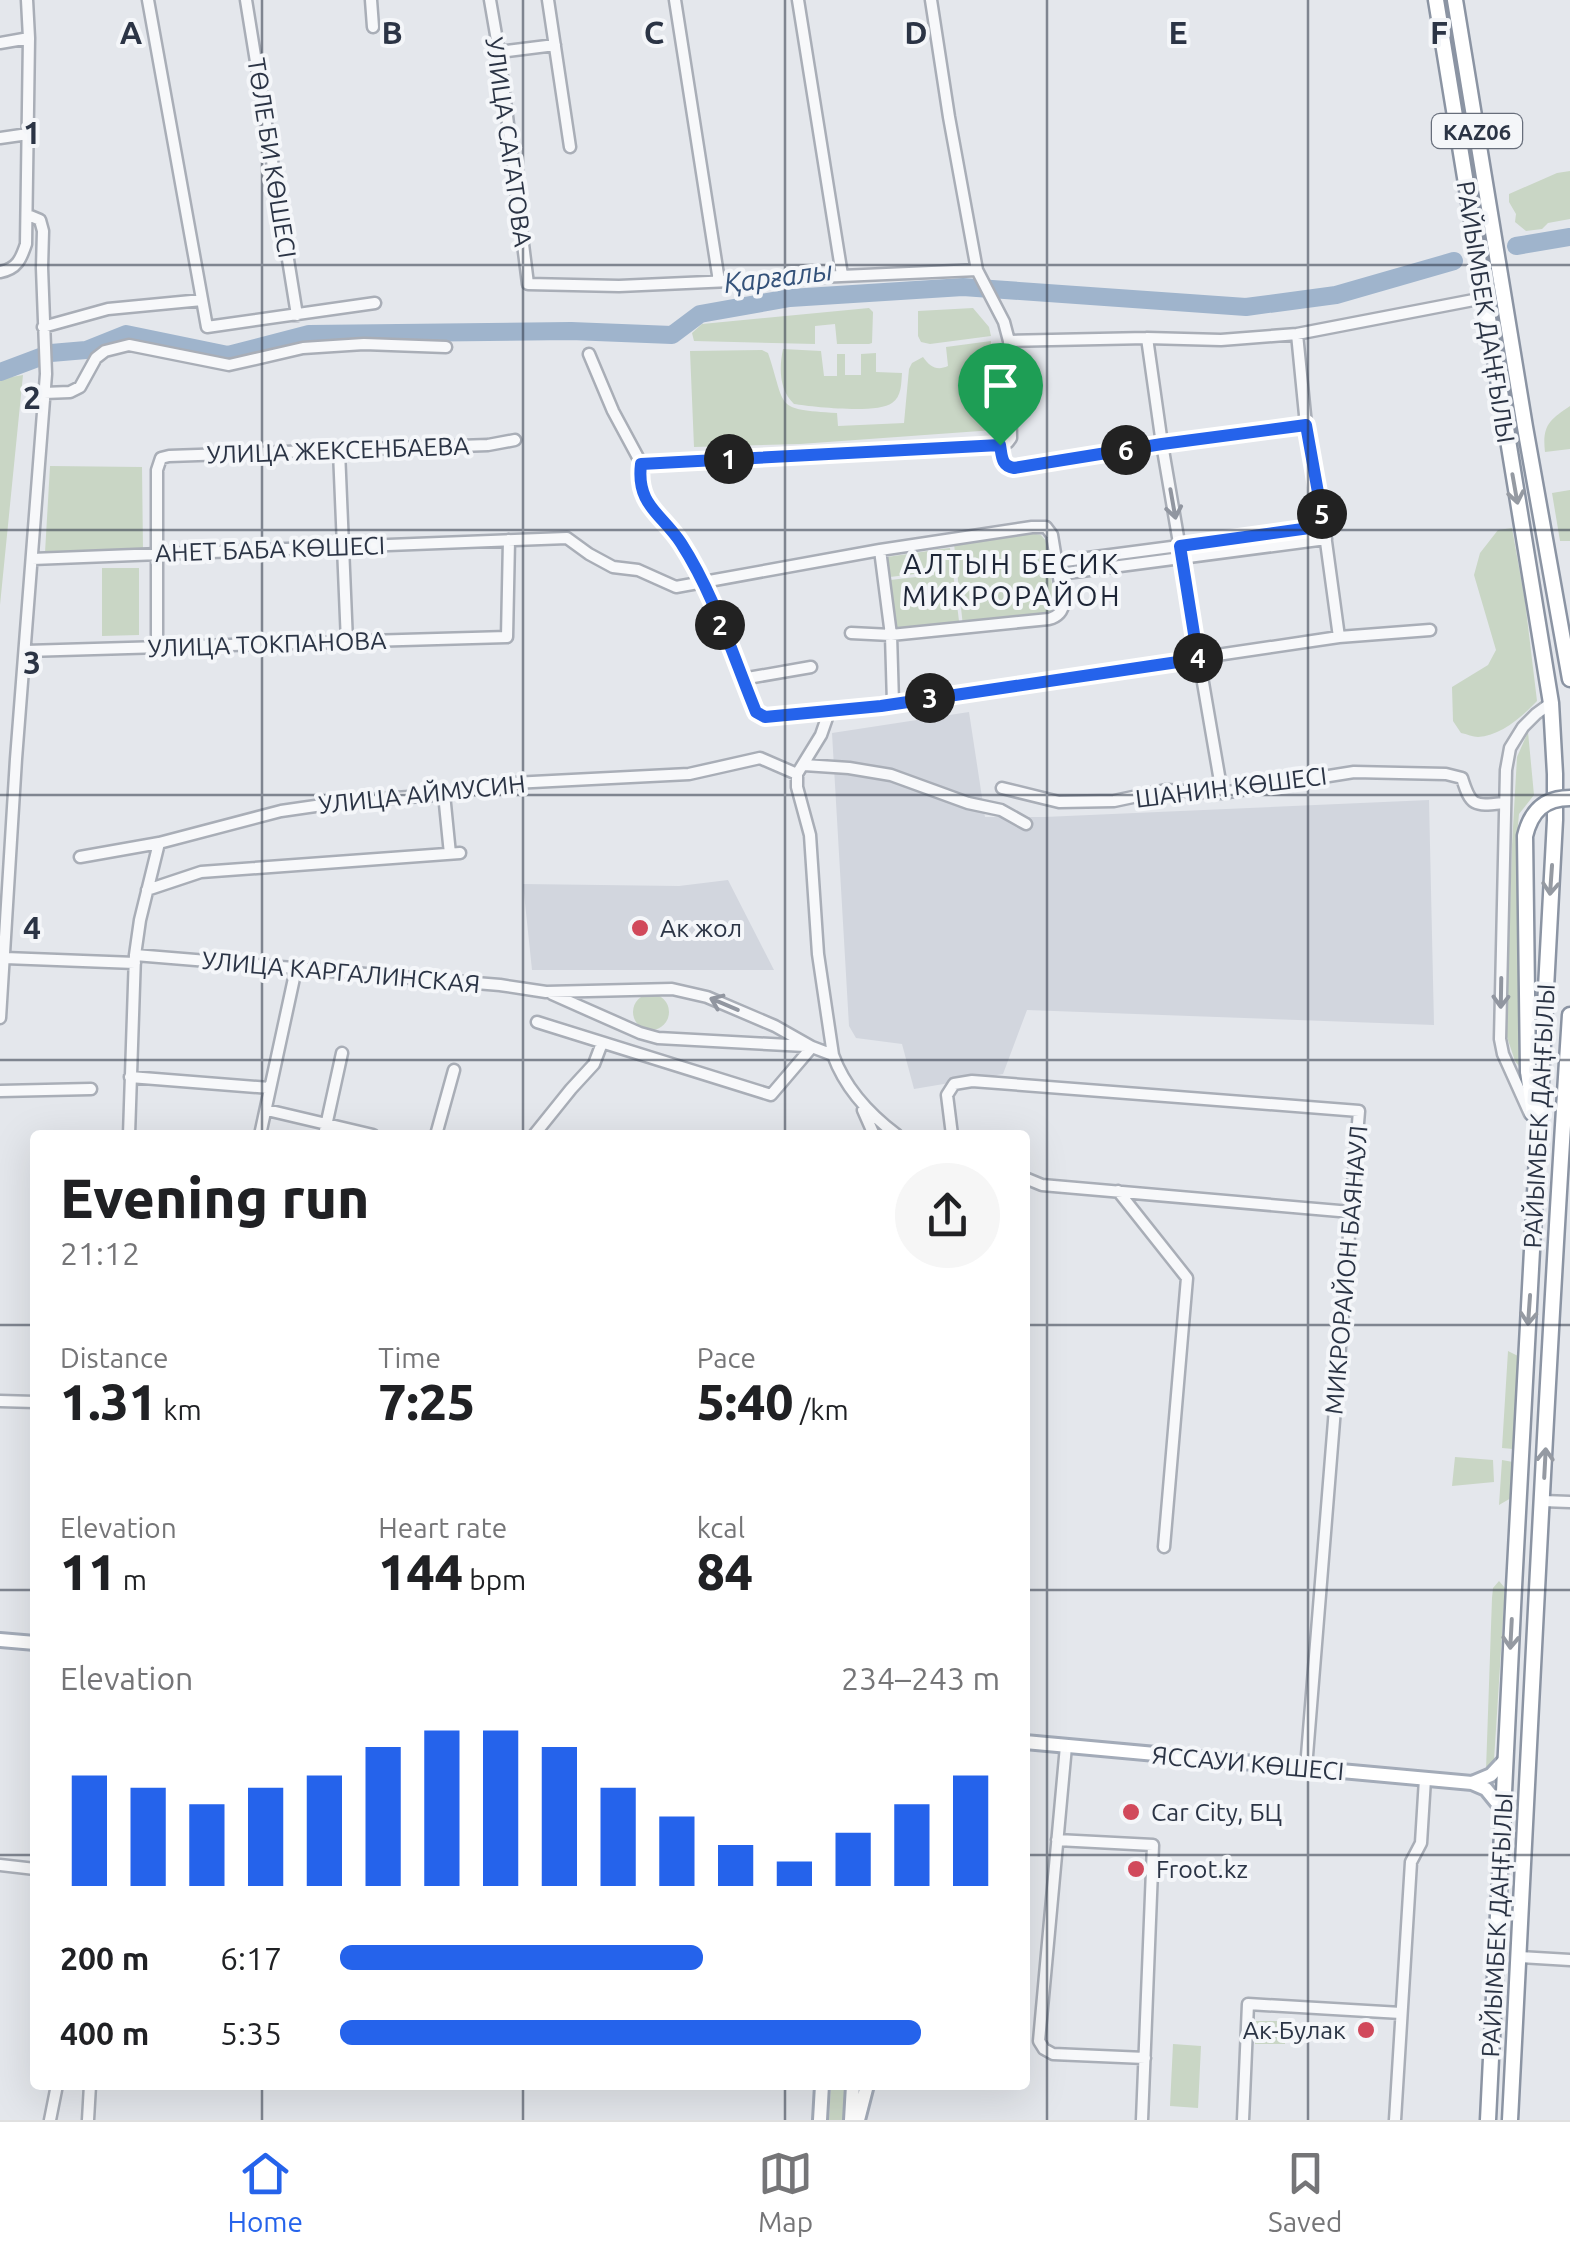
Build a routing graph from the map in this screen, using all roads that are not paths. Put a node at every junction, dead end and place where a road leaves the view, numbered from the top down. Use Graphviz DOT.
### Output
graph roads {
  1 [pos="27,0"];
  2 [pos="148,0"];
  3 [pos="246,0"];
  4 [pos="371,0"];
  5 [pos="490,0"];
  6 [pos="548,0"];
  7 [pos="676,0"];
  8 [pos="798,0"];
  9 [pos="931,0"];
  10 [pos="1436,0"];
  11 [pos="1455,0"];
  12 [pos="373,27"];
  13 [pos="30,38"];
  14 [pos="0,42"];
  15 [pos="555,46"];
  16 [pos="498,52"];
  17 [pos="28,134"];
  18 [pos="0,138"];
  19 [pos="570,147"];
  20 [pos="28,216"];
  21 [pos="5,271"];
  22 [pos="842,275"];
  23 [pos="980,275"];
  24 [pos="720,282"];
  25 [pos="1484,298"];
  26 [pos="202,300"];
  27 [pos="375,303"];
  28 [pos="297,315"];
  29 [pos="43,327"];
  30 [pos="1297,334"];
  31 [pos="1147,338"];
  32 [pos="1008,341"];
  33 [pos="446,347"];
  34 [pos="590,354"];
  35 [pos="44,393"];
  36 [pos="1306,425"];
  37 [pos="516,440"];
  38 [pos="1162,444"];
  39 [pos="1000,445"];
  40 [pos="339,450"];
  41 [pos="641,464"];
  42 [pos="1324,526"];
  43 [pos="1326,539"];
  44 [pos="509,540"];
  45 [pos="341,547"];
  46 [pos="1181,552"];
  47 [pos="156,554"];
  48 [pos="880,554"];
  49 [pos="32,559"];
  50 [pos="1058,568"];
  51 [pos="702,582"];
  52 [pos="1430,630"];
  53 [pos="851,633"];
  54 [pos="891,635"];
  55 [pos="1340,637"];
  56 [pos="347,642"];
  57 [pos="157,648"];
  58 [pos="26,652"];
  59 [pos="1198,659"];
  60 [pos="811,666"];
  61 [pos="742,679"];
  62 [pos="1570,679"];
  63 [pos="893,699"];
  64 [pos="1551,703"];
  65 [pos="830,712"];
  66 [pos="800,769"];
  67 [pos="1002,788"];
  68 [pos="1222,793"];
  69 [pos="444,794"];
  70 [pos="1570,798"];
  71 [pos="1504,803"];
  72 [pos="1026,824"];
  73 [pos="159,843"];
  74 [pos="80,856"];
  75 [pos="146,890"];
  76 [pos="4,958"];
  77 [pos="135,959"];
  78 [pos="296,969"];
  79 [pos="546,992"];
  80 [pos="1570,1015"];
  81 [pos="0,1018"];
  82 [pos="537,1022"];
  83 [pos="602,1044"];
  84 [pos="812,1046"];
  85 [pos="342,1053"];
  86 [pos="833,1055"];
  87 [pos="454,1070"];
  88 [pos="130,1077"];
  89 [pos="270,1088"];
  90 [pos="90,1089"];
  91 [pos="0,1091"];
  92 [pos="856,1095"];
  93 [pos="1570,1109"];
  94 [pos="267,1110"];
  95 [pos="1535,1126"];
  96 [pos="129,1130"];
  97 [pos="261,1130"];
  98 [pos="325,1130"];
  99 [pos="438,1130"];
  100 [pos="538,1130"];
  101 [pos="872,1130"];
  102 [pos="890,1130"];
  103 [pos="951,1130"];
  104 [pos="1539,1151"];
  105 [pos="1561,1154"];
  106 [pos="1030,1180"];
  107 [pos="1118,1192"];
  108 [pos="1350,1212"];
  109 [pos="0,1402"];
  110 [pos="30,1402"];
  111 [pos="1543,1500"];
  112 [pos="1570,1502"];
  113 [pos="1164,1547"];
  114 [pos="0,1640"];
  115 [pos="30,1643"];
  116 [pos="1030,1742"];
  117 [pos="1066,1746"];
  118 [pos="1506,1760"];
  119 [pos="1306,1768"];
  120 [pos="1425,1779"];
  121 [pos="1472,1783"];
  122 [pos="1503,1810"];
  123 [pos="1057,1840"];
  124 [pos="0,1866"];
  125 [pos="30,1868"];
  126 [pos="1519,1957"];
  127 [pos="1570,1960"];
  128 [pos="1402,2013"];
  129 [pos="1145,2058"];
  130 [pos="56,2090"];
  131 [pos="90,2090"];
  132 [pos="822,2090"];
  133 [pos="853,2090"];
  134 [pos="865,2090"];
  135 [pos="50,2120"];
  136 [pos="88,2120"];
  137 [pos="820,2120"];
  138 [pos="854,2120"];
  139 [pos="1142,2120"];
  140 [pos="1243,2120"];
  141 [pos="1396,2120"];
  142 [pos="1488,2120"];
  143 [pos="1510,2120"];
  1 -- 13 [label="street"];
  2 -- 26 [label="street"];
  3 -- 28 [label="street, ТӨЛЕ БИ КӨШЕСІ"];
  4 -- 12 [label="street"];
  5 -- 16 [label="street, УЛИЦА САГАТОВА"];
  6 -- 15 [label="street"];
  7 -- 24 [label="street"];
  8 -- 22 [label="street"];
  9 -- 23 [label="street"];
  10 -- 25 [label="highway, РАЙЫМБЕК ДАҢҒЫЛЫ / KАZ06"];
  11 -- 62 [label="highway, РАЙЫМБЕК ДАҢҒЫЛЫ / KАZ06"];
  13 -- 14 [label="street"];
  13 -- 17 [label="street"];
  15 -- 16 [label="street"];
  15 -- 19 [label="street"];
  16 -- 24 [label="street, УЛИЦА САГАТОВА"];
  17 -- 18 [label="street"];
  17 -- 20 [label="street"];
  20 -- 21 [label="street"];
  20 -- 29 [label="street"];
  22 -- 23 [label="street"];
  22 -- 24 [label="street"];
  23 -- 32 [label="street"];
  25 -- 30 [label="street"];
  25 -- 64 [label="highway, РАЙЫМБЕК ДАҢҒЫЛЫ / KАZ06, one-way"];
  26 -- 28 [label="street"];
  26 -- 29 [label="street"];
  27 -- 28 [label="street"];
  29 -- 35 [label="street"];
  30 -- 31 [label="street"];
  30 -- 36 [label="street"];
  31 -- 32 [label="street"];
  31 -- 38 [label="street"];
  32 -- 39 [label="street"];
  33 -- 35 [label="street"];
  34 -- 41 [label="street"];
  35 -- 49 [label="street"];
  36 -- 38 [label="street"];
  36 -- 42 [label="street"];
  37 -- 40 [label="street, УЛИЦА ЖЕКСЕНБАЕВА"];
  38 -- 39 [label="street"];
  38 -- 46 [label="street, one-way"];
  39 -- 41 [label="street"];
  40 -- 45 [label="street"];
  40 -- 47 [label="street, УЛИЦА ЖЕКСЕНБАЕВА"];
  41 -- 51 [label="street"];
  42 -- 43 [label="street"];
  42 -- 46 [label="street"];
  43 -- 46 [label="street"];
  43 -- 55 [label="street"];
  44 -- 45 [label="street, АНЕТ БАБА КӨШЕСІ"];
  44 -- 51 [label="street, АНЕТ БАБА КӨШЕСІ"];
  44 -- 56 [label="street, УЛИЦА ТОКПАНОВА"];
  45 -- 47 [label="street, АНЕТ БАБА КӨШЕСІ"];
  45 -- 56 [label="street"];
  46 -- 50 [label="street"];
  46 -- 59 [label="street"];
  47 -- 49 [label="street, АНЕТ БАБА КӨШЕСІ"];
  47 -- 57 [label="street"];
  48 -- 50 [label="street, АНЕТ БАБА КӨШЕСІ"];
  48 -- 51 [label="street, АНЕТ БАБА КӨШЕСІ"];
  48 -- 54 [label="street"];
  49 -- 58 [label="street"];
  50 -- 54 [label="street"];
  51 -- 61 [label="street"];
  52 -- 55 [label="street"];
  53 -- 54 [label="street"];
  54 -- 63 [label="street"];
  55 -- 59 [label="street"];
  56 -- 57 [label="street, УЛИЦА ТОКПАНОВА"];
  57 -- 58 [label="street, УЛИЦА ТОКПАНОВА"];
  58 -- 76 [label="street"];
  59 -- 63 [label="street"];
  59 -- 68 [label="street"];
  60 -- 61 [label="street"];
  61 -- 65 [label="street"];
  63 -- 65 [label="street"];
  64 -- 71 [label="street"];
  64 -- 104 [label="highway, РАЙЫМБЕК ДАҢҒЫЛЫ / KАZ06, one-way"];
  65 -- 66 [label="street"];
  66 -- 69 [label="street, УЛИЦА АЙМУСИН"];
  66 -- 72 [label="street, УЛИЦА АЙМУСИН"];
  66 -- 86 [label="street"];
  67 -- 68 [label="street, ШАНИН КӨШЕСІ"];
  68 -- 71 [label="street, ШАНИН КӨШЕСІ"];
  69 -- 73 [label="street, УЛИЦА АЙМУСИН"];
  69 -- 75 [label="street"];
  70 -- 95 [label="highway, bridge"];
  71 -- 95 [label="street, one-way"];
  73 -- 74 [label="street, УЛИЦА АЙМУСИН"];
  73 -- 75 [label="street"];
  75 -- 77 [label="street"];
  76 -- 77 [label="street, УЛИЦА КАРГАЛИНСКАЯ"];
  76 -- 81 [label="street"];
  77 -- 78 [label="street, УЛИЦА КАРГАЛИНСКАЯ"];
  77 -- 88 [label="street"];
  78 -- 79 [label="street, УЛИЦА КАРГАЛИНСКАЯ"];
  78 -- 89 [label="street"];
  79 -- 84 [label="street"];
  84 -- 79 [label="street, one-way"];
  80 -- 105 [label="highway, РАЙЫМБЕК ДАҢҒЫЛЫ"];
  82 -- 83 [label="street"];
  83 -- 84 [label="street"];
  83 -- 100 [label="street"];
  84 -- 86 [label="street"];
  85 -- 98 [label="street"];
  86 -- 92 [label="street"];
  87 -- 99 [label="street"];
  88 -- 89 [label="street"];
  88 -- 96 [label="street"];
  89 -- 94 [label="street"];
  90 -- 91 [label="street"];
  92 -- 101 [label="street"];
  92 -- 102 [label="street"];
  93 -- 105 [label="highway"];
  94 -- 97 [label="street"];
  94 -- 98 [label="street"];
  95 -- 104 [label="highway"];
  103 -- 108 [label="street, МИКРОРАЙОН БАЯНАУЛ"];
  104 -- 118 [label="highway, РАЙЫМБЕК ДАҢҒЫЛЫ / KАZ06, one-way"];
  111 -- 105 [label="highway, РАЙЫМБЕК ДАҢҒЫЛЫ, one-way"];
  106 -- 107 [label="street"];
  107 -- 108 [label="street"];
  107 -- 113 [label="street"];
  108 -- 119 [label="street, МИКРОРАЙОН БАЯНАУЛ"];
  109 -- 110 [label="street"];
  111 -- 112 [label="street"];
  111 -- 126 [label="highway, РАЙЫМБЕК ДАҢҒЫЛЫ"];
  114 -- 115 [label="main road"];
  116 -- 117 [label="main road, ЯССАУИ КӨШЕСІ"];
  117 -- 119 [label="main road, ЯССАУИ КӨШЕСІ"];
  117 -- 123 [label="street"];
  118 -- 121 [label="main road"];
  118 -- 122 [label="highway, РАЙЫМБЕК ДАҢҒЫЛЫ / KАZ06"];
  119 -- 120 [label="main road, ЯССАУИ КӨШЕСІ"];
  120 -- 121 [label="main road, ЯССАУИ КӨШЕСІ"];
  120 -- 128 [label="street"];
  121 -- 122 [label="main road"];
  122 -- 142 [label="highway, РАЙЫМБЕК ДАҢҒЫЛЫ / KАZ06"];
  123 -- 129 [label="street"];
  123 -- 129 [label="street"];
  124 -- 125 [label="street"];
  126 -- 127 [label="street"];
  126 -- 143 [label="highway, РАЙЫМБЕК ДАҢҒЫЛЫ"];
  128 -- 140 [label="street"];
  128 -- 141 [label="street"];
  129 -- 139 [label="street"];
  130 -- 135 [label="street"];
  131 -- 136 [label="street"];
  132 -- 137 [label="main road"];
  133 -- 138 [label="main road"];
  134 -- 138 [label="main road"];
}
